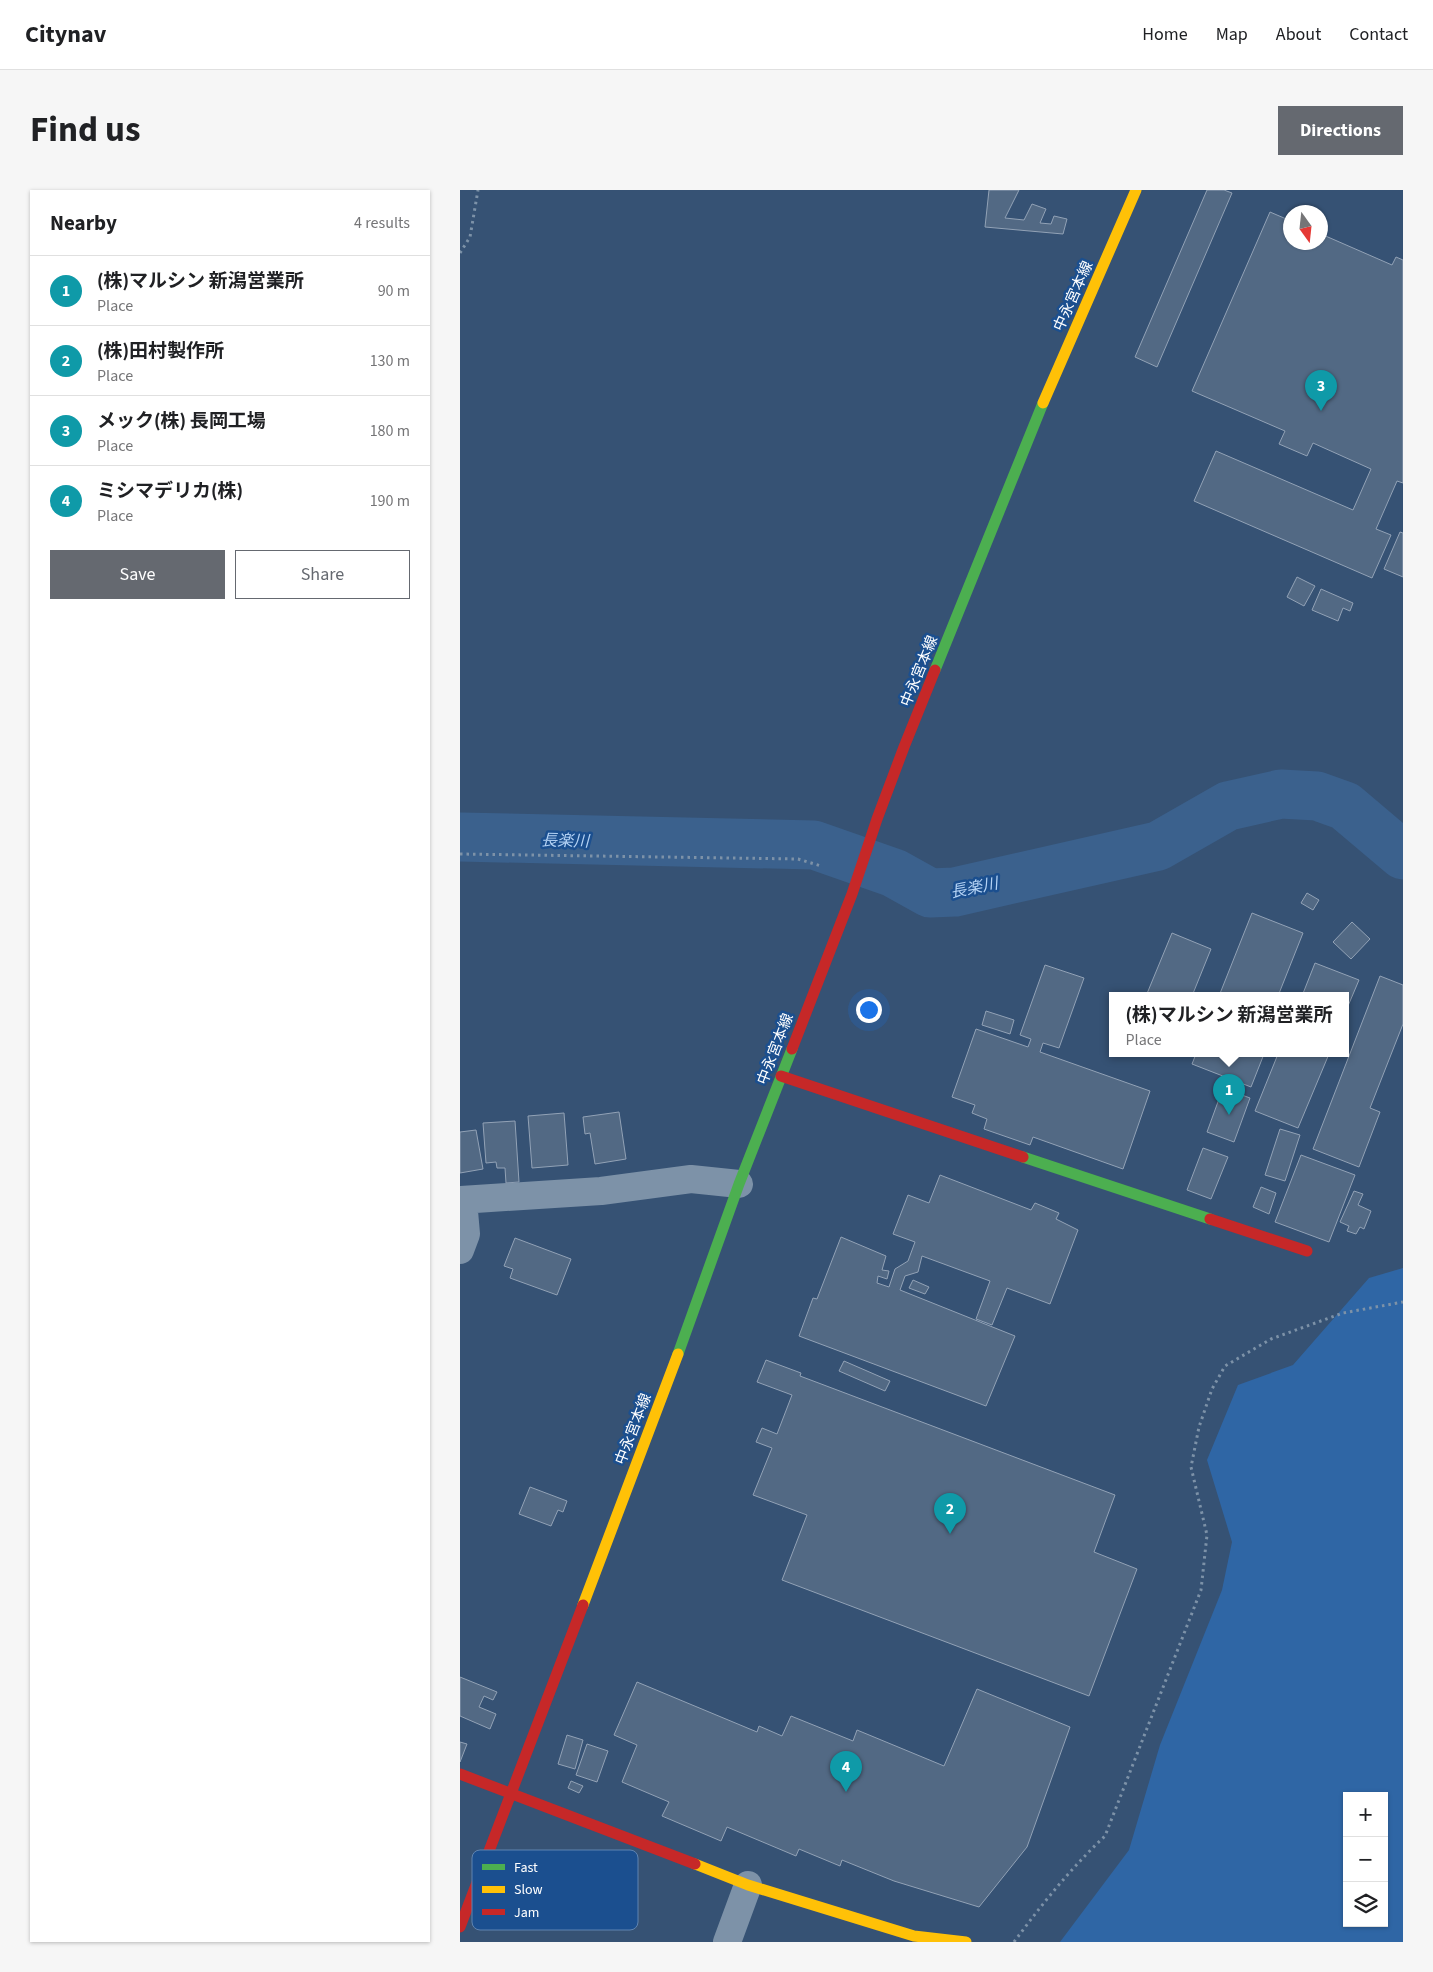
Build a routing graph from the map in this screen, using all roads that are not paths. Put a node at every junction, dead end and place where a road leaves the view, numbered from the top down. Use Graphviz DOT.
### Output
graph roads {
  1 [pos="1136,190"];
  2 [pos="780,1076"];
  3 [pos="739,1184"];
  4 [pos="462,1200"];
  5 [pos="460,1250"];
  6 [pos="1307,1251"];
  7 [pos="460,1774"];
  8 [pos="511,1792"];
  9 [pos="489,1850"];
  10 [pos="748,1885"];
  11 [pos="472,1895"];
  12 [pos="460,1927"];
  13 [pos="727,1942"];
  14 [pos="966,1942"];
  1 -- 2 [label="main road, 中永宮本線"];
  2 -- 3 [label="main road, 中永宮本線"];
  2 -- 6 [label="main road"];
  3 -- 4 [label="street"];
  3 -- 8 [label="main road, 中永宮本線"];
  4 -- 5 [label="street"];
  7 -- 8 [label="main road"];
  8 -- 9 [label="main road, 中永宮本線"];
  8 -- 10 [label="main road"];
  10 -- 13 [label="street"];
  10 -- 14 [label="main road"];
  11 -- 12 [label="main road, 中永宮本線"];
}
